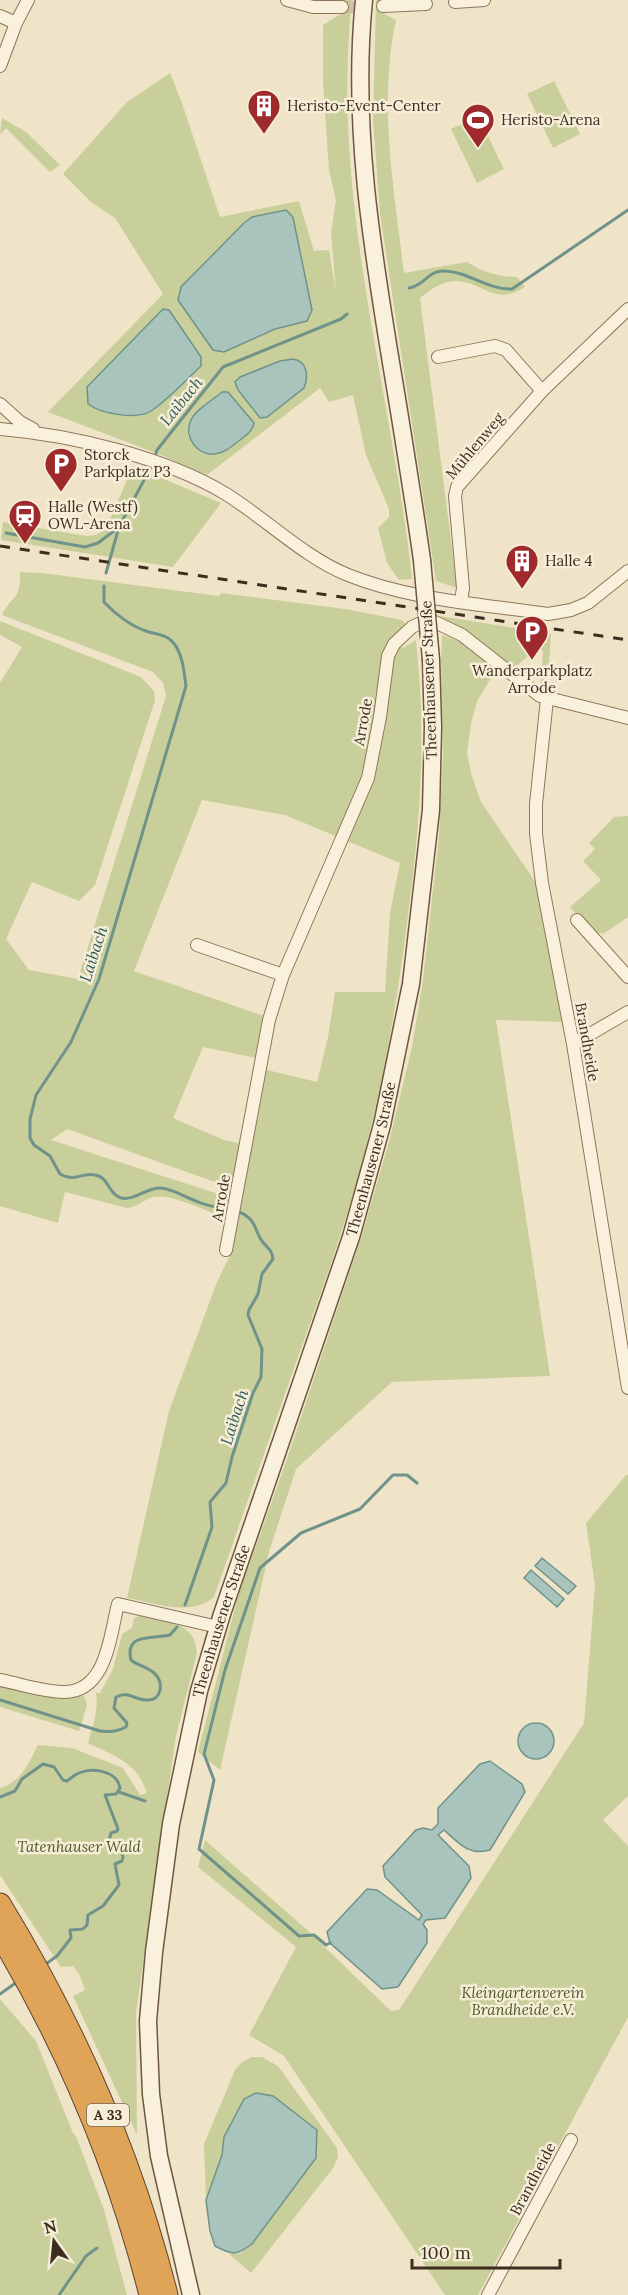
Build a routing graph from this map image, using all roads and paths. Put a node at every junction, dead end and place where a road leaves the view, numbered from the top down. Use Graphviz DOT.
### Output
graph roads {
  1 [pos="28,0"];
  2 [pos="287,0"];
  3 [pos="364,0"];
  4 [pos="484,0"];
  5 [pos="455,2"];
  6 [pos="426,4"];
  7 [pos="383,6"];
  8 [pos="342,7"];
  9 [pos="0,16"];
  10 [pos="16,23"];
  11 [pos="0,66"];
  12 [pos="628,309"];
  13 [pos="438,357"];
  14 [pos="542,391"];
  15 [pos="0,404"];
  16 [pos="0,429"];
  17 [pos="39,433"];
  18 [pos="628,571"];
  19 [pos="461,601"];
  20 [pos="547,699"];
  21 [pos="628,718"];
  22 [pos="577,920"];
  23 [pos="197,945"];
  24 [pos="283,975"];
  25 [pos="628,977"];
  26 [pos="628,1012"];
  27 [pos="573,1044"];
  28 [pos="226,1250"];
  29 [pos="628,1388"];
  30 [pos="218,1627"];
  31 [pos="0,1680"];
  32 [pos="0,1904"];
  33 [pos="0,1935"];
  34 [pos="23,1958"];
  35 [pos="40,1988"];
  36 [pos="571,2140"];
  37 [pos="150,2295"];
  38 [pos="167,2295"];
  39 [pos="191,2295"];
  40 [pos="488,2295"];
  1 -- 10 [label="street"];
  2 -- 8 [label="street"];
  3 -- 30 [label="main road, Theenhausener Straße, bridge"];
  4 -- 5 [label="street"];
  6 -- 7 [label="street"];
  9 -- 10 [label="street"];
  10 -- 11 [label="street"];
  12 -- 14 [label="street, Mühlenweg"];
  13 -- 14 [label="street"];
  14 -- 19 [label="street, Mühlenweg"];
  15 -- 17 [label="street"];
  16 -- 17 [label="street"];
  17 -- 19 [label="street"];
  18 -- 19 [label="street"];
  20 -- 21 [label="street, Arrode"];
  20 -- 24 [label="street, Arrode"];
  20 -- 27 [label="street, Brandheide"];
  22 -- 25 [label="street"];
  23 -- 24 [label="street"];
  24 -- 28 [label="street, Arrode"];
  26 -- 27 [label="street"];
  27 -- 29 [label="street, Brandheide"];
  30 -- 31 [label="street"];
  30 -- 39 [label="main road, Theenhausener Straße"];
  32 -- 34 [label="highway, A 33"];
  33 -- 34 [label="highway, A 33"];
  34 -- 35 [label="highway, A 33"];
  35 -- 37 [label="highway, A 33"];
  35 -- 38 [label="highway, A 33"];
  36 -- 40 [label="street, Brandheide"];
}
